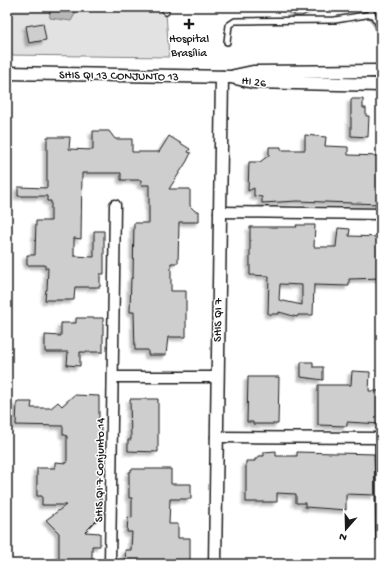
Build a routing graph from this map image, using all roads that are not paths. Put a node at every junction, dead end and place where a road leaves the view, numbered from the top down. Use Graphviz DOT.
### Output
graph roads {
  1 [pos="368,7"];
  2 [pos="372,14"];
  3 [pos="381,28"];
  4 [pos="227,42"];
  5 [pos="381,70"];
  6 [pos="7,73"];
  7 [pos="226,77"];
  8 [pos="381,85"];
  9 [pos="116,205"];
  10 [pos="219,212"];
  11 [pos="381,214"];
  12 [pos="113,377"];
  13 [pos="216,377"];
  14 [pos="216,437"];
  15 [pos="380,438"];
  16 [pos="379,537"];
  17 [pos="110,564"];
  18 [pos="215,564"];
  1 -- 2 [label="lane"];
  2 -- 3 [label="lane"];
  2 -- 4 [label="lane"];
  5 -- 7 [label="street, HI 26"];
  6 -- 7 [label="street, SHIS QI 13 CONJUNTO 13"];
  7 -- 8 [label="street, HI 26"];
  7 -- 10 [label="street, SHIS QI 7"];
  9 -- 12 [label="street, SHIS QI 7 Conjunto 14"];
  10 -- 11 [label="street"];
  10 -- 13 [label="street, SHIS QI 7"];
  12 -- 13 [label="street"];
  12 -- 17 [label="street, SHIS QI 7 Conjunto 14"];
  13 -- 14 [label="street, SHIS QI 7"];
  14 -- 15 [label="street"];
  14 -- 18 [label="street, SHIS QI 7"];
  15 -- 16 [label="lane"];
}
